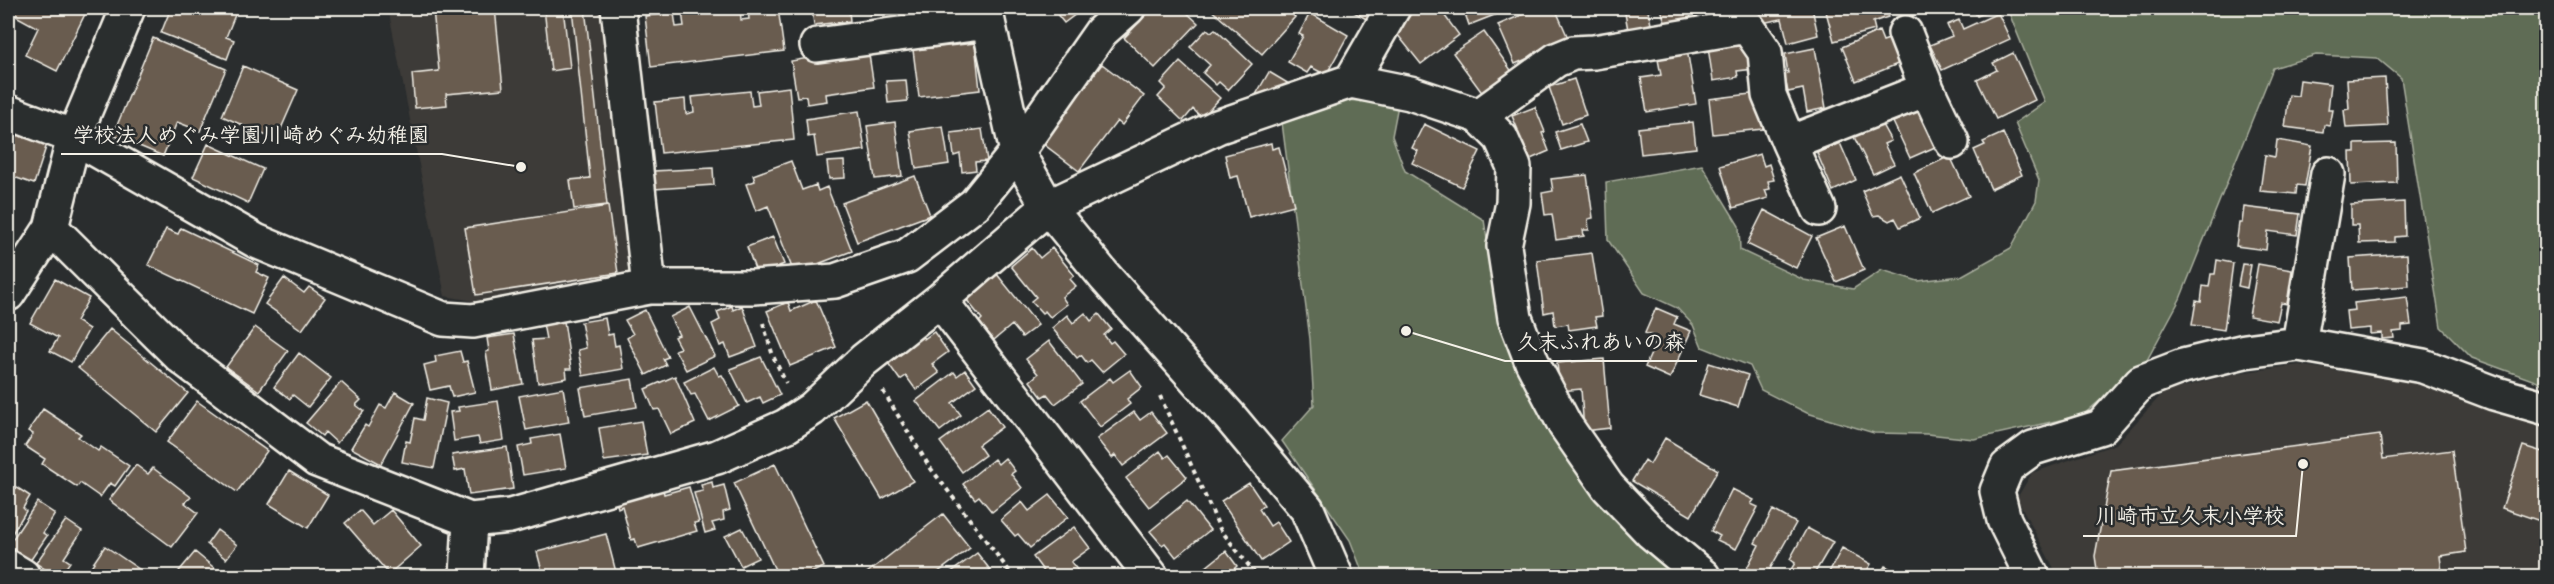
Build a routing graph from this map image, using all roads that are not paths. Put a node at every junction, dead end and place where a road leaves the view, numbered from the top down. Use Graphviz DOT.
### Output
graph roads {
  1 [pos="128,8"];
  2 [pos="618,8"];
  3 [pos="1128,8"];
  4 [pos="1393,8"];
  5 [pos="986,15"];
  6 [pos="1905,33"];
  7 [pos="817,45"];
  8 [pos="1351,81"];
  9 [pos="1927,89"];
  10 [pos="8,112"];
  11 [pos="1479,116"];
  12 [pos="74,137"];
  13 [pos="1952,142"];
  14 [pos="1789,143"];
  15 [pos="1017,152"];
  16 [pos="2328,174"];
  17 [pos="1048,207"];
  18 [pos="1819,209"];
  19 [pos="51,228"];
  20 [pos="649,287"];
  21 [pos="8,294"];
  22 [pos="940,300"];
  23 [pos="2299,344"];
  24 [pos="2547,408"];
  25 [pos="470,520"];
  26 [pos="8,567"];
  27 [pos="22,576"];
  28 [pos="467,576"];
  29 [pos="1151,576"];
  30 [pos="1336,576"];
  31 [pos="1703,576"];
  32 [pos="2032,576"];
  1 -- 12 [label="street"];
  2 -- 20 [label="street"];
  3 -- 15 [label="street"];
  4 -- 8 [label="street"];
  5 -- 7 [label="street"];
  5 -- 15 [label="street"];
  6 -- 9 [label="street"];
  8 -- 11 [label="street"];
  8 -- 17 [label="street"];
  9 -- 13 [label="street"];
  9 -- 14 [label="street"];
  10 -- 12 [label="street"];
  11 -- 14 [label="street"];
  11 -- 31 [label="street"];
  12 -- 19 [label="street"];
  12 -- 20 [label="street"];
  14 -- 18 [label="street"];
  15 -- 17 [label="street"];
  15 -- 20 [label="street"];
  16 -- 23 [label="street"];
  17 -- 22 [label="street"];
  17 -- 30 [label="street"];
  19 -- 21 [label="street"];
  19 -- 25 [label="street"];
  22 -- 25 [label="street"];
  22 -- 29 [label="street"];
  23 -- 24 [label="street"];
  23 -- 32 [label="street"];
  25 -- 28 [label="street"];
  26 -- 27 [label="street"];
}
